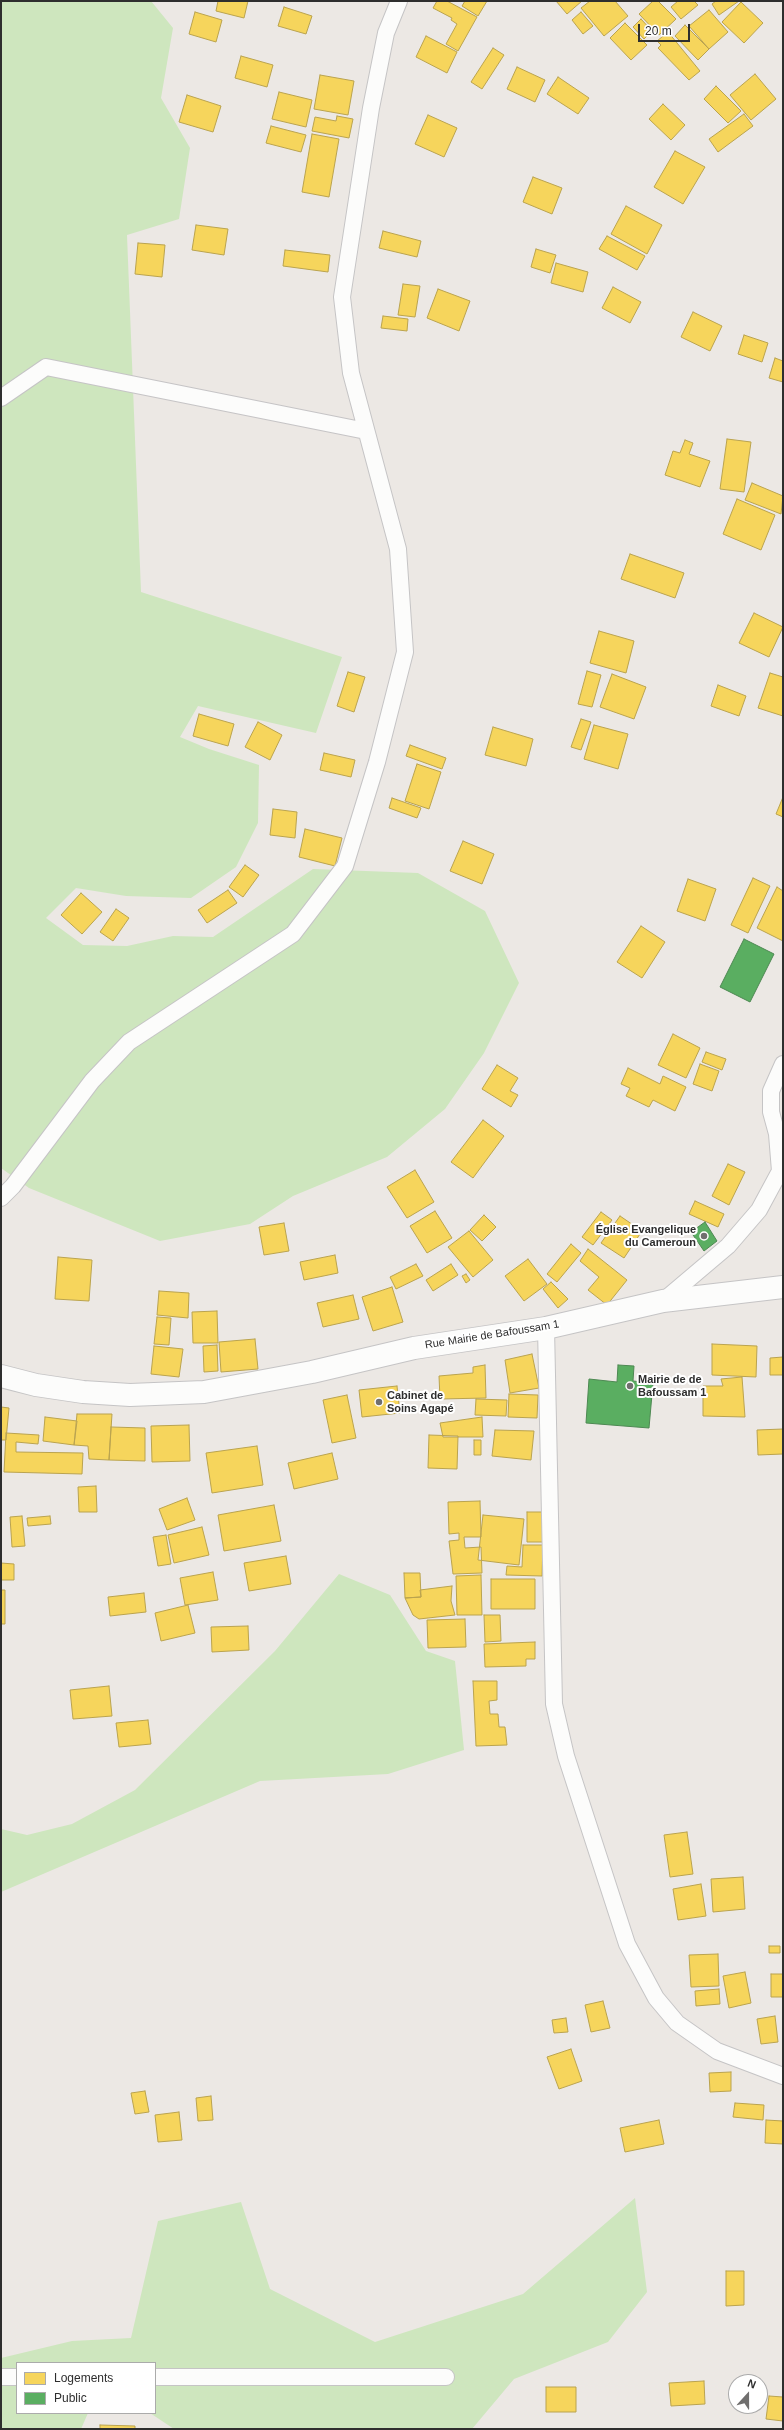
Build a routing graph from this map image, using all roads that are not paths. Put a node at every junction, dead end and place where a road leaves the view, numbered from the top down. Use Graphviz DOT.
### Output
graph roads {
  1 [pos="399,1"];
  2 [pos="1,398"];
  3 [pos="366,431"];
  4 [pos="783,1064"];
  5 [pos="1,1198"];
  6 [pos="783,1287"];
  7 [pos="663,1301"];
  8 [pos="546,1328"];
  9 [pos="1,1376"];
  10 [pos="783,2076"];
  11 [pos="1,2377"];
  12 [pos="16,2377"];
  13 [pos="156,2377"];
  14 [pos="446,2377"];
  1 -- 3 [label="street"];
  2 -- 3 [label="street"];
  3 -- 5 [label="street"];
  4 -- 7 [label="street"];
  6 -- 7 [label="street, Rue Mairie de Bafoussam 1"];
  7 -- 8 [label="street, Rue Mairie de Bafoussam 1"];
  8 -- 9 [label="street, Rue Mairie de Bafoussam 1"];
  8 -- 10 [label="street"];
  11 -- 12 [label="street"];
  13 -- 14 [label="street"];
}
